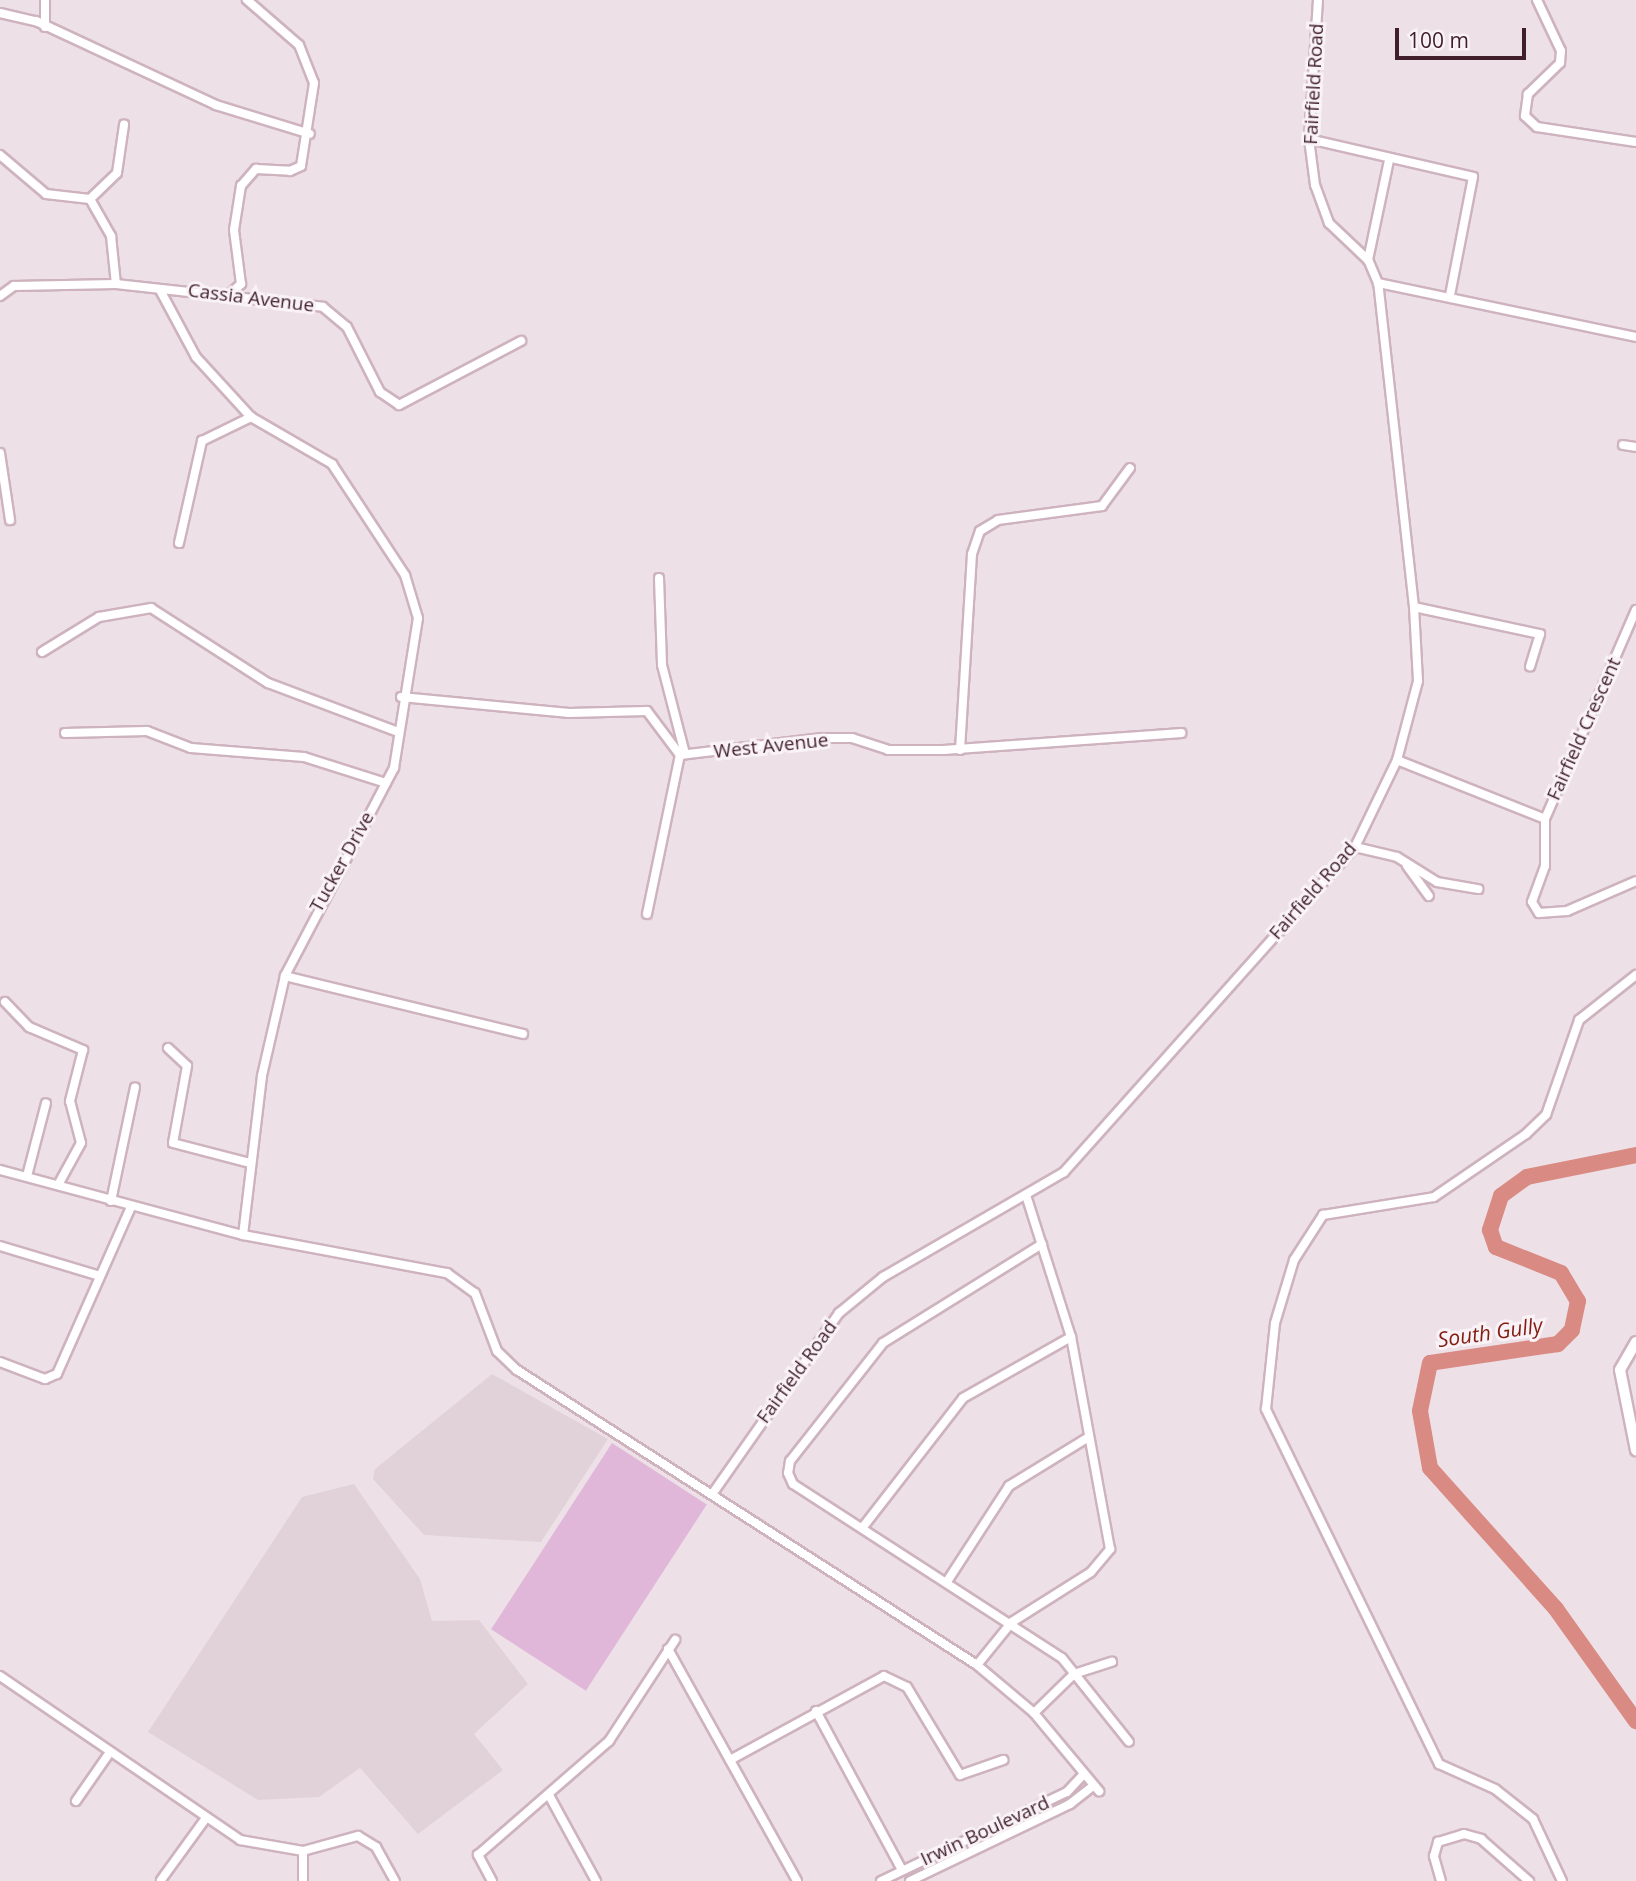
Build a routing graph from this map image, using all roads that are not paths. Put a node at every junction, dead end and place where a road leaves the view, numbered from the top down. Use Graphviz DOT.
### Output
graph roads {
  1 [pos="45,0"];
  2 [pos="247,0"];
  3 [pos="1318,0"];
  4 [pos="1537,0"];
  5 [pos="0,13"];
  6 [pos="45,27"];
  7 [pos="124,125"];
  8 [pos="310,134"];
  9 [pos="1309,139"];
  10 [pos="1636,142"];
  11 [pos="0,155"];
  12 [pos="1389,160"];
  13 [pos="90,199"];
  14 [pos="1368,260"];
  15 [pos="1378,283"];
  16 [pos="116,284"];
  17 [pos="160,290"];
  18 [pos="1450,295"];
  19 [pos="0,296"];
  20 [pos="228,296"];
  21 [pos="1636,337"];
  22 [pos="521,341"];
  23 [pos="251,417"];
  24 [pos="1623,445"];
  25 [pos="1636,447"];
  26 [pos="0,453"];
  27 [pos="1130,468"];
  28 [pos="10,520"];
  29 [pos="179,542"];
  30 [pos="659,578"];
  31 [pos="1414,607"];
  32 [pos="1636,610"];
  33 [pos="41,652"];
  34 [pos="1530,666"];
  35 [pos="401,697"];
  36 [pos="396,731"];
  37 [pos="65,733"];
  38 [pos="1181,733"];
  39 [pos="960,750"];
  40 [pos="682,755"];
  41 [pos="1397,760"];
  42 [pos="386,783"];
  43 [pos="1545,818"];
  44 [pos="1355,847"];
  45 [pos="1406,866"];
  46 [pos="1636,881"];
  47 [pos="1478,890"];
  48 [pos="1429,897"];
  49 [pos="648,914"];
  50 [pos="1636,975"];
  51 [pos="285,976"];
  52 [pos="5,1002"];
  53 [pos="523,1034"];
  54 [pos="168,1048"];
  55 [pos="135,1087"];
  56 [pos="46,1103"];
  57 [pos="250,1163"];
  58 [pos="0,1170"];
  59 [pos="27,1176"];
  60 [pos="58,1185"];
  61 [pos="1026,1195"];
  62 [pos="111,1201"];
  63 [pos="131,1208"];
  64 [pos="243,1235"];
  65 [pos="1041,1244"];
  66 [pos="0,1245"];
  67 [pos="100,1276"];
  68 [pos="1071,1336"];
  69 [pos="1636,1342"];
  70 [pos="0,1362"];
  71 [pos="1087,1438"];
  72 [pos="1636,1450"];
  73 [pos="713,1493"];
  74 [pos="863,1527"];
  75 [pos="948,1580"];
  76 [pos="1012,1622"];
  77 [pos="675,1640"];
  78 [pos="668,1649"];
  79 [pos="1112,1662"];
  80 [pos="977,1665"];
  81 [pos="1074,1674"];
  82 [pos="0,1676"];
  83 [pos="816,1711"];
  84 [pos="1034,1713"];
  85 [pos="1129,1742"];
  86 [pos="110,1752"];
  87 [pos="730,1760"];
  88 [pos="1003,1760"];
  89 [pos="1083,1775"];
  90 [pos="550,1797"];
  91 [pos="76,1801"];
  92 [pos="206,1818"];
  93 [pos="990,1827"];
  94 [pos="996,1838"];
  95 [pos="303,1851"];
  96 [pos="902,1870"];
  97 [pos="161,1880"];
  98 [pos="885,1880"];
  99 [pos="303,1881"];
  100 [pos="395,1881"];
  101 [pos="492,1881"];
  102 [pos="596,1881"];
  103 [pos="797,1881"];
  104 [pos="910,1881"];
  105 [pos="1441,1881"];
  106 [pos="1529,1881"];
  107 [pos="1562,1881"];
  1 -- 6 [label="street"];
  2 -- 8 [label="street"];
  3 -- 9 [label="street, Fairfield Road"];
  4 -- 10 [label="street"];
  5 -- 6 [label="street"];
  6 -- 8 [label="street"];
  7 -- 13 [label="street"];
  8 -- 20 [label="street"];
  9 -- 12 [label="street"];
  9 -- 14 [label="street, Fairfield Road"];
  11 -- 13 [label="street"];
  12 -- 14 [label="street"];
  12 -- 18 [label="street"];
  13 -- 16 [label="street"];
  14 -- 15 [label="street, Fairfield Road"];
  15 -- 18 [label="street"];
  15 -- 31 [label="street, Fairfield Road"];
  16 -- 17 [label="street, Cassia Avenue"];
  16 -- 19 [label="street, Cassia Avenue"];
  17 -- 20 [label="street, Cassia Avenue"];
  17 -- 23 [label="street, Tucker Drive"];
  18 -- 21 [label="street"];
  20 -- 22 [label="street, Cassia Avenue"];
  23 -- 29 [label="street"];
  23 -- 35 [label="street, Tucker Drive"];
  24 -- 25 [label="street"];
  26 -- 28 [label="street"];
  27 -- 39 [label="street"];
  30 -- 40 [label="street"];
  31 -- 34 [label="street"];
  31 -- 41 [label="street, Fairfield Road"];
  32 -- 43 [label="street, Fairfield Crescent"];
  33 -- 36 [label="street"];
  35 -- 36 [label="street, Tucker Drive"];
  35 -- 40 [label="street"];
  36 -- 42 [label="street, Tucker Drive"];
  37 -- 42 [label="street"];
  38 -- 39 [label="street, West Avenue"];
  39 -- 40 [label="street, West Avenue"];
  40 -- 49 [label="street"];
  41 -- 43 [label="street, Fairfield Crescent"];
  41 -- 44 [label="street, Fairfield Road"];
  42 -- 51 [label="street, Tucker Drive"];
  43 -- 46 [label="street"];
  44 -- 45 [label="street"];
  44 -- 61 [label="street, Fairfield Road"];
  45 -- 47 [label="street"];
  45 -- 48 [label="street"];
  50 -- 107 [label="street"];
  51 -- 53 [label="street"];
  51 -- 57 [label="street, Tucker Drive"];
  52 -- 60 [label="street"];
  54 -- 57 [label="street"];
  55 -- 62 [label="street"];
  56 -- 59 [label="street"];
  57 -- 64 [label="street, Tucker Drive"];
  58 -- 59 [label="street"];
  59 -- 60 [label="street"];
  60 -- 62 [label="street"];
  61 -- 65 [label="street"];
  61 -- 73 [label="street, Fairfield Road"];
  62 -- 63 [label="street"];
  63 -- 64 [label="street"];
  63 -- 67 [label="street"];
  64 -- 73 [label="street"];
  65 -- 68 [label="street"];
  65 -- 74 [label="street"];
  66 -- 67 [label="street"];
  67 -- 70 [label="street"];
  68 -- 71 [label="street"];
  68 -- 74 [label="street"];
  69 -- 72 [label="main road"];
  71 -- 75 [label="street"];
  71 -- 76 [label="street"];
  73 -- 80 [label="street"];
  74 -- 75 [label="street"];
  75 -- 76 [label="street"];
  76 -- 80 [label="street"];
  76 -- 81 [label="street"];
  77 -- 78 [label="street"];
  78 -- 87 [label="street"];
  78 -- 90 [label="street"];
  79 -- 81 [label="street"];
  80 -- 84 [label="street"];
  81 -- 84 [label="street"];
  81 -- 85 [label="street"];
  82 -- 86 [label="street"];
  83 -- 87 [label="street"];
  83 -- 88 [label="street"];
  83 -- 96 [label="street"];
  84 -- 89 [label="street"];
  86 -- 91 [label="street"];
  86 -- 92 [label="street"];
  87 -- 103 [label="street"];
  89 -- 93 [label="street, Irwin Boulevard"];
  89 -- 94 [label="street, Irwin Boulevard"];
  90 -- 101 [label="street"];
  90 -- 102 [label="street"];
  92 -- 95 [label="street"];
  92 -- 97 [label="street"];
  93 -- 94 [label="street"];
  93 -- 96 [label="street, Irwin Boulevard"];
  94 -- 104 [label="street, Irwin Boulevard"];
  95 -- 99 [label="street"];
  95 -- 100 [label="street"];
  96 -- 98 [label="street, Irwin Boulevard"];
  105 -- 106 [label="street"];
}
